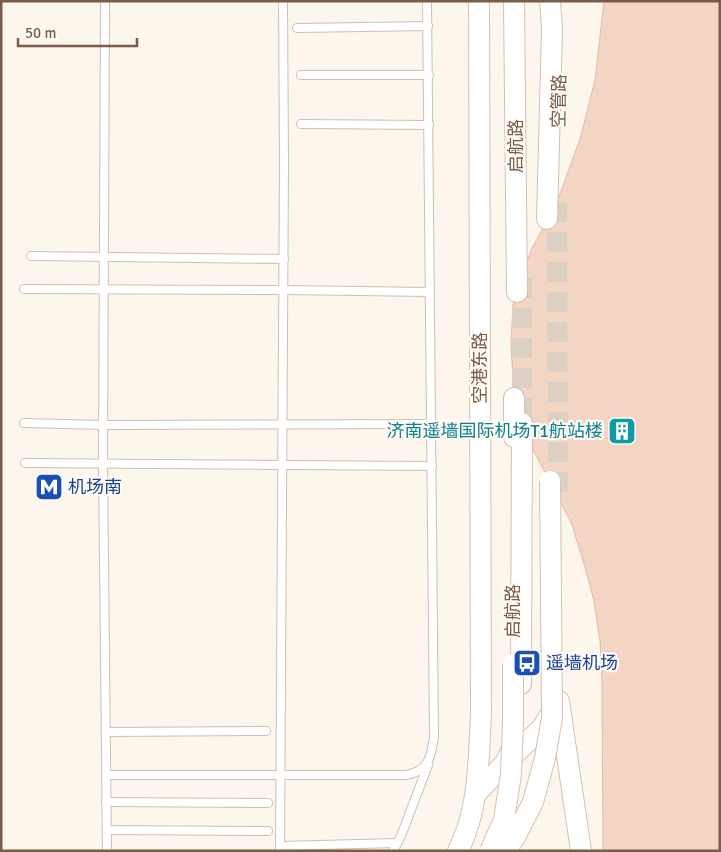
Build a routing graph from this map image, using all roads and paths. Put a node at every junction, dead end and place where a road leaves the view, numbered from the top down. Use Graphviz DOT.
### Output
graph roads {
  1 [pos="106,1"];
  2 [pos="283,1"];
  3 [pos="427,1"];
  4 [pos="479,1"];
  5 [pos="514,1"];
  6 [pos="522,1"];
  7 [pos="550,1"];
  8 [pos="559,1"];
  9 [pos="428,26"];
  10 [pos="297,28"];
  11 [pos="301,75"];
  12 [pos="429,75"];
  13 [pos="301,124"];
  14 [pos="429,125"];
  15 [pos="557,202"];
  16 [pos="547,220"];
  17 [pos="31,256"];
  18 [pos="104,257"];
  19 [pos="284,259"];
  20 [pos="24,289"];
  21 [pos="104,290"];
  22 [pos="284,290"];
  23 [pos="430,292"];
  24 [pos="514,398"];
  25 [pos="24,423"];
  26 [pos="522,423"];
  27 [pos="282,424"];
  28 [pos="431,424"];
  29 [pos="104,425"];
  30 [pos="25,463"];
  31 [pos="103,463"];
  32 [pos="283,464"];
  33 [pos="432,466"];
  34 [pos="559,701"];
  35 [pos="266,731"];
  36 [pos="106,732"];
  37 [pos="432,750"];
  38 [pos="505,764"];
  39 [pos="106,775"];
  40 [pos="281,775"];
  41 [pos="476,794"];
  42 [pos="106,802"];
  43 [pos="268,803"];
  44 [pos="107,830"];
  45 [pos="268,831"];
  46 [pos="397,843"];
  47 [pos="280,848"];
  48 [pos="350,848"];
  49 [pos="107,851"];
  50 [pos="393,851"];
  51 [pos="458,851"];
  52 [pos="490,851"];
  53 [pos="505,851"];
  54 [pos="581,851"];
  1 -- 18 [label="lane"];
  2 -- 19 [label="lane"];
  3 -- 9 [label="lane"];
  4 -- 41 [label="main road, 空港东路"];
  5 -- 6 [label="main road, 启航路"];
  7 -- 16 [label="main road, 启航路"];
  8 -- 15 [label="main road, 空管路"];
  9 -- 10 [label="lane"];
  9 -- 12 [label="lane"];
  11 -- 12 [label="lane"];
  12 -- 14 [label="lane"];
  13 -- 14 [label="lane"];
  14 -- 23 [label="lane"];
  17 -- 18 [label="lane"];
  18 -- 19 [label="lane"];
  18 -- 21 [label="lane"];
  19 -- 22 [label="lane"];
  20 -- 21 [label="lane"];
  21 -- 22 [label="lane"];
  21 -- 29 [label="lane"];
  22 -- 23 [label="lane"];
  22 -- 27 [label="lane"];
  23 -- 28 [label="lane"];
  24 -- 52 [label="main road, 启航路, bridge"];
  25 -- 29 [label="lane"];
  26 -- 38 [label="main road"];
  27 -- 28 [label="lane"];
  27 -- 29 [label="lane"];
  27 -- 32 [label="lane"];
  28 -- 33 [label="lane"];
  29 -- 31 [label="lane"];
  30 -- 31 [label="lane"];
  31 -- 32 [label="lane"];
  31 -- 36 [label="lane"];
  32 -- 33 [label="lane"];
  32 -- 40 [label="lane"];
  33 -- 37 [label="lane"];
  34 -- 38 [label="main road"];
  34 -- 53 [label="main road, bridge"];
  34 -- 54 [label="main road"];
  35 -- 36 [label="lane"];
  36 -- 39 [label="lane"];
  37 -- 40 [label="lane"];
  37 -- 46 [label="lane"];
  38 -- 41 [label="main road"];
  39 -- 40 [label="lane"];
  39 -- 42 [label="lane"];
  40 -- 47 [label="lane"];
  41 -- 51 [label="main road, 空港东路"];
  42 -- 43 [label="lane"];
  42 -- 44 [label="lane"];
  44 -- 45 [label="lane"];
  44 -- 49 [label="lane"];
  46 -- 48 [label="lane"];
  46 -- 50 [label="lane"];
  47 -- 48 [label="lane"];
}
